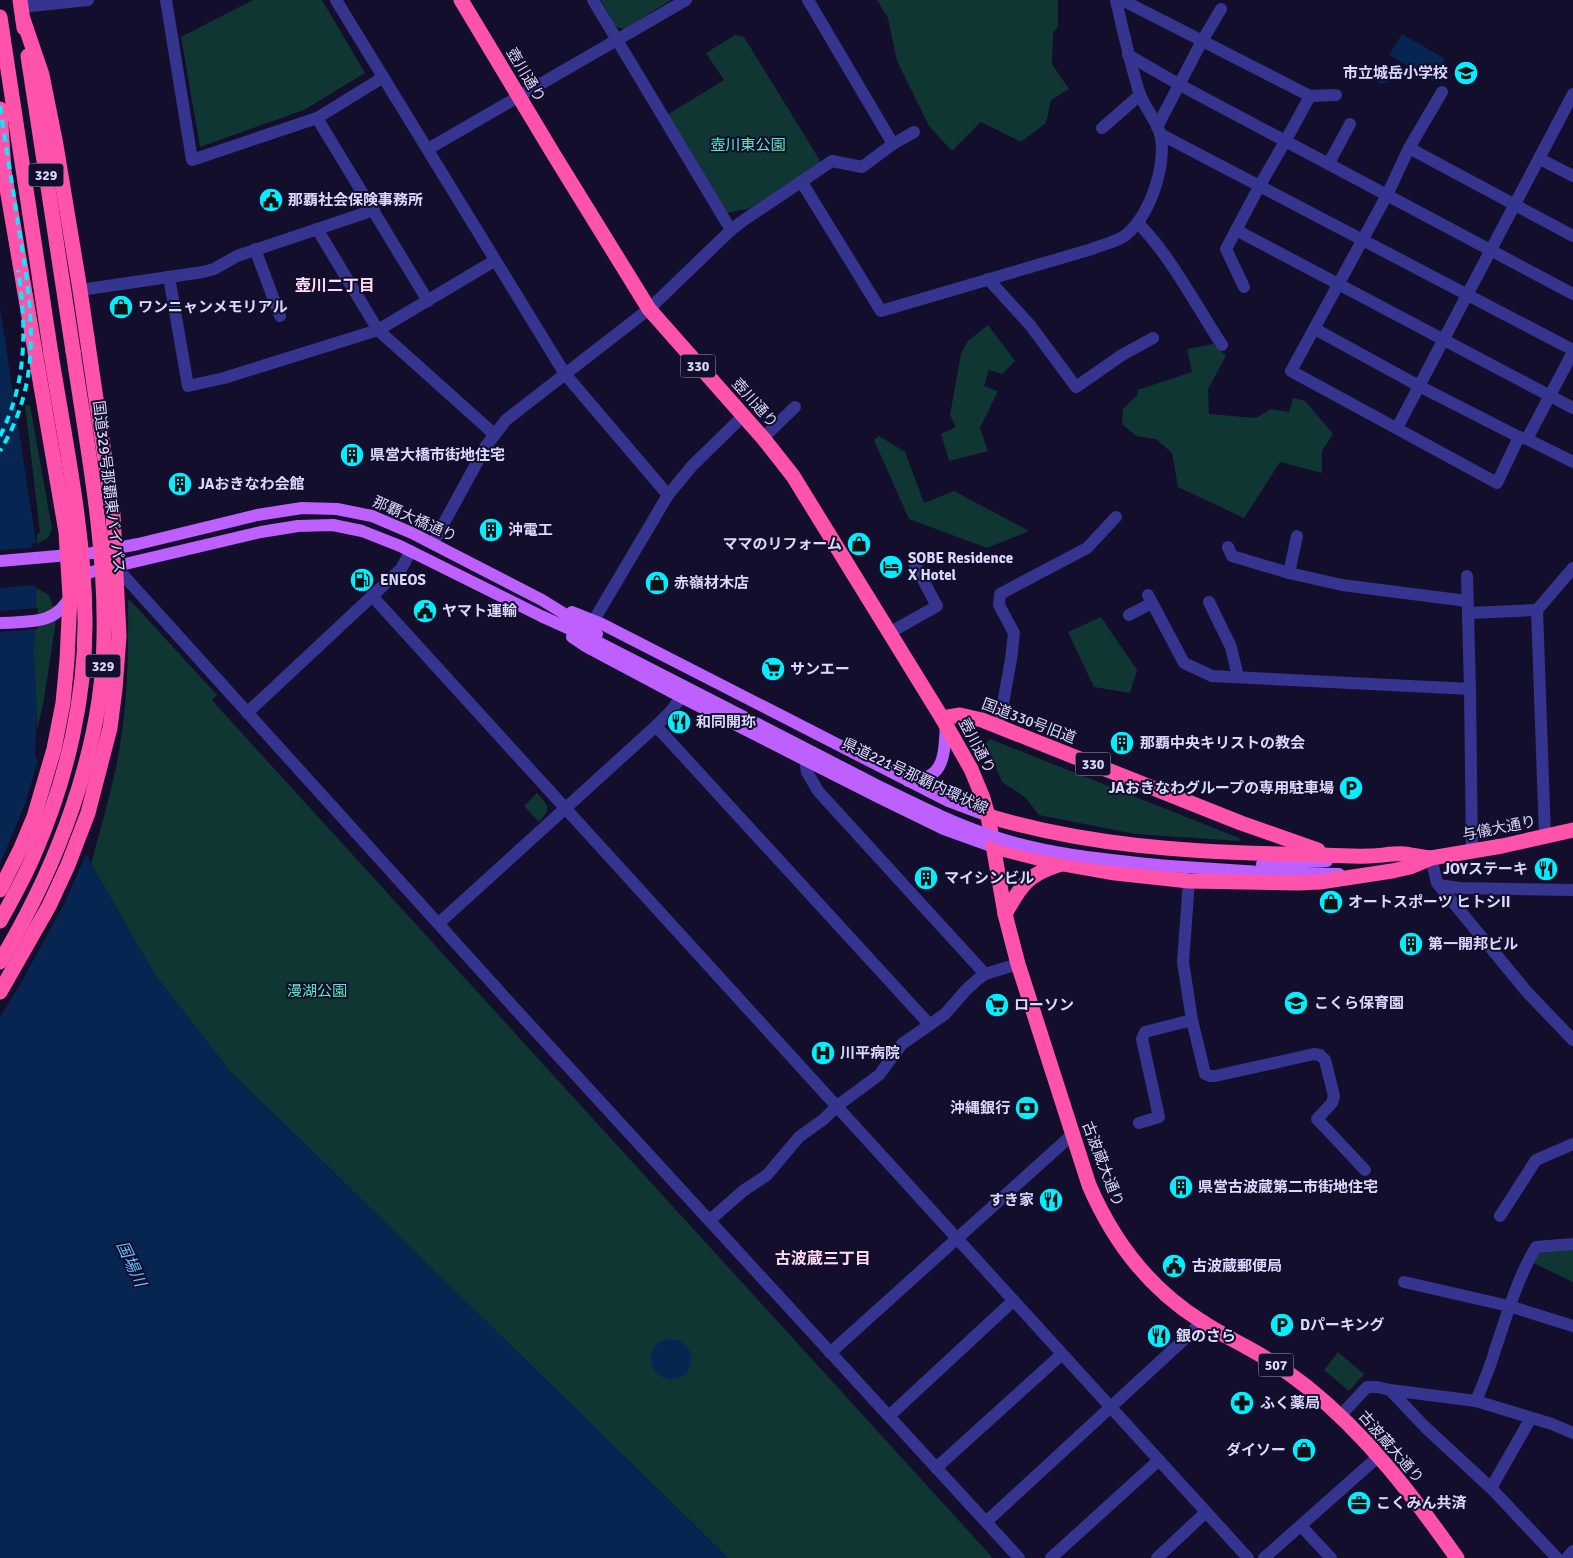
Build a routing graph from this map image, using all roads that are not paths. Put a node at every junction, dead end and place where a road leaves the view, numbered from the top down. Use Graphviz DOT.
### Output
graph roads {
  1 [pos="88,0"];
  2 [pos="166,0"];
  3 [pos="336,0"];
  4 [pos="461,0"];
  5 [pos="593,0"];
  6 [pos="686,0"];
  7 [pos="808,0"];
  8 [pos="1116,0"];
  9 [pos="1122,0"];
  10 [pos="21,9"];
  11 [pos="1221,9"];
  12 [pos="0,20"];
  13 [pos="617,39"];
  14 [pos="0,40"];
  15 [pos="1202,41"];
  16 [pos="1128,55"];
  17 [pos="382,78"];
  18 [pos="1180,85"];
  19 [pos="1442,92"];
  20 [pos="1573,94"];
  21 [pos="519,95"];
  22 [pos="1140,95"];
  23 [pos="1336,95"];
  24 [pos="1310,96"];
  25 [pos="0,109"];
  26 [pos="317,118"];
  27 [pos="1568,118"];
  28 [pos="1350,124"];
  29 [pos="1102,128"];
  30 [pos="1158,130"];
  31 [pos="914,132"];
  32 [pos="1286,140"];
  33 [pos="893,144"];
  34 [pos="1409,148"];
  35 [pos="428,149"];
  36 [pos="1540,158"];
  37 [pos="1329,163"];
  38 [pos="1573,176"];
  39 [pos="801,181"];
  40 [pos="1260,185"];
  41 [pos="1387,195"];
  42 [pos="1514,206"];
  43 [pos="374,210"];
  44 [pos="1138,223"];
  45 [pos="317,229"];
  46 [pos="731,230"];
  47 [pos="1236,230"];
  48 [pos="1573,236"];
  49 [pos="1362,239"];
  50 [pos="255,249"];
  51 [pos="1490,251"];
  52 [pos="494,261"];
  53 [pos="169,277"];
  54 [pos="988,279"];
  55 [pos="1337,285"];
  56 [pos="1244,287"];
  57 [pos="80,290"];
  58 [pos="1573,294"];
  59 [pos="1468,295"];
  60 [pos="428,301"];
  61 [pos="649,309"];
  62 [pos="280,316"];
  63 [pos="1315,329"];
  64 [pos="378,330"];
  65 [pos="1153,338"];
  66 [pos="1445,340"];
  67 [pos="1222,345"];
  68 [pos="1573,351"];
  69 [pos="565,374"];
  70 [pos="1420,386"];
  71 [pos="1549,396"];
  72 [pos="795,407"];
  73 [pos="1573,408"];
  74 [pos="743,416"];
  75 [pos="1397,428"];
  76 [pos="494,434"];
  77 [pos="763,438"];
  78 [pos="1523,438"];
  79 [pos="1573,462"];
  80 [pos="668,495"];
  81 [pos="1116,517"];
  82 [pos="1297,536"];
  83 [pos="433,543"];
  84 [pos="1228,547"];
  85 [pos="115,550"];
  86 [pos="411,551"];
  87 [pos="69,556"];
  88 [pos="0,561"];
  89 [pos="915,565"];
  90 [pos="115,566"];
  91 [pos="1573,568"];
  92 [pos="1289,573"];
  93 [pos="1467,576"];
  94 [pos="373,596"];
  95 [pos="70,597"];
  96 [pos="542,600"];
  97 [pos="1209,602"];
  98 [pos="1467,607"];
  99 [pos="1537,610"];
  100 [pos="1129,615"];
  101 [pos="541,616"];
  102 [pos="594,620"];
  103 [pos="0,623"];
  104 [pos="889,633"];
  105 [pos="1238,676"];
  106 [pos="1470,689"];
  107 [pos="681,697"];
  108 [pos="247,713"];
  109 [pos="944,721"];
  110 [pos="656,726"];
  111 [pos="996,726"];
  112 [pos="805,760"];
  113 [pos="908,781"];
  114 [pos="885,786"];
  115 [pos="566,809"];
  116 [pos="988,816"];
  117 [pos="1241,824"];
  118 [pos="1573,830"];
  119 [pos="1545,837"];
  120 [pos="994,847"];
  121 [pos="1472,852"];
  122 [pos="1245,853"];
  123 [pos="1331,855"];
  124 [pos="1369,856"];
  125 [pos="1431,858"];
  126 [pos="1062,864"];
  127 [pos="1169,864"];
  128 [pos="1371,874"];
  129 [pos="1189,881"];
  130 [pos="1439,885"];
  131 [pos="0,890"];
  132 [pos="1573,890"];
  133 [pos="1005,914"];
  134 [pos="0,921"];
  135 [pos="439,924"];
  136 [pos="0,962"];
  137 [pos="1018,964"];
  138 [pos="985,974"];
  139 [pos="0,992"];
  140 [pos="1192,1020"];
  141 [pos="929,1024"];
  142 [pos="1573,1040"];
  143 [pos="837,1106"];
  144 [pos="1138,1123"];
  145 [pos="1073,1134"];
  146 [pos="1573,1144"];
  147 [pos="1365,1170"];
  148 [pos="1500,1216"];
  149 [pos="710,1220"];
  150 [pos="957,1238"];
  151 [pos="1573,1244"];
  152 [pos="1404,1282"];
  153 [pos="1014,1301"];
  154 [pos="1509,1306"];
  155 [pos="1201,1322"];
  156 [pos="1573,1326"];
  157 [pos="830,1352"];
  158 [pos="1062,1354"];
  159 [pos="1390,1390"];
  160 [pos="1476,1401"];
  161 [pos="1111,1406"];
  162 [pos="889,1416"];
  163 [pos="1340,1416"];
  164 [pos="1531,1418"];
  165 [pos="1573,1433"];
  166 [pos="1379,1456"];
  167 [pos="1159,1460"];
  168 [pos="936,1468"];
  169 [pos="1491,1488"];
  170 [pos="1206,1512"];
  171 [pos="986,1522"];
  172 [pos="1301,1526"];
  173 [pos="1573,1551"];
  174 [pos="1019,1558"];
  175 [pos="1051,1558"];
  176 [pos="1157,1558"];
  177 [pos="1248,1558"];
  178 [pos="1264,1558"];
  179 [pos="1331,1558"];
  180 [pos="1457,1558"];
  181 [pos="1557,1558"];
  182 [pos="1567,1558"];
  1 -- 10 [label="street"];
  2 -- 26 [label="street"];
  3 -- 17 [label="street"];
  4 -- 21 [label="highway, 壺川通り / 330"];
  5 -- 13 [label="street"];
  6 -- 13 [label="street"];
  7 -- 33 [label="street"];
  8 -- 16 [label="street"];
  9 -- 15 [label="street"];
  10 -- 57 [label="highway"];
  10 -- 136 [label="highway, 国道329号那覇東バイパス / 329, bridge"];
  11 -- 15 [label="street"];
  12 -- 14 [label="highway"];
  12 -- 134 [label="highway, 329, bridge"];
  13 -- 21 [label="street"];
  13 -- 46 [label="street"];
  15 -- 18 [label="street"];
  15 -- 24 [label="street"];
  16 -- 18 [label="street"];
  16 -- 22 [label="street"];
  17 -- 26 [label="street"];
  17 -- 35 [label="street"];
  18 -- 30 [label="street"];
  18 -- 32 [label="street"];
  19 -- 34 [label="street"];
  20 -- 27 [label="street"];
  21 -- 35 [label="street"];
  21 -- 61 [label="highway, 壺川通り / 330"];
  22 -- 29 [label="street"];
  22 -- 30 [label="street"];
  23 -- 24 [label="street"];
  24 -- 32 [label="street"];
  25 -- 87 [label="highway"];
  26 -- 43 [label="street"];
  27 -- 36 [label="street"];
  28 -- 37 [label="street"];
  30 -- 40 [label="street"];
  30 -- 44 [label="street"];
  31 -- 33 [label="street"];
  32 -- 37 [label="street"];
  32 -- 40 [label="street"];
  33 -- 39 [label="street"];
  34 -- 41 [label="street"];
  34 -- 42 [label="street"];
  35 -- 52 [label="street"];
  36 -- 38 [label="street"];
  36 -- 42 [label="street"];
  37 -- 41 [label="street"];
  39 -- 46 [label="street"];
  39 -- 54 [label="street"];
  40 -- 47 [label="street"];
  40 -- 49 [label="street"];
  41 -- 49 [label="street"];
  41 -- 51 [label="street"];
  42 -- 48 [label="street"];
  42 -- 51 [label="street"];
  43 -- 45 [label="street"];
  43 -- 60 [label="street"];
  44 -- 54 [label="street"];
  44 -- 67 [label="street"];
  45 -- 50 [label="street"];
  45 -- 64 [label="street"];
  46 -- 61 [label="street"];
  47 -- 55 [label="street"];
  47 -- 56 [label="street"];
  49 -- 55 [label="street"];
  49 -- 59 [label="street"];
  50 -- 53 [label="street"];
  50 -- 62 [label="street"];
  51 -- 58 [label="street"];
  51 -- 59 [label="street"];
  52 -- 60 [label="street"];
  52 -- 69 [label="street"];
  53 -- 57 [label="street"];
  53 -- 64 [label="street"];
  54 -- 65 [label="street"];
  55 -- 63 [label="street"];
  55 -- 66 [label="street"];
  57 -- 85 [label="highway"];
  59 -- 66 [label="street"];
  59 -- 68 [label="street"];
  60 -- 64 [label="street"];
  61 -- 69 [label="street"];
  61 -- 74 [label="highway, 壺川通り / 330"];
  63 -- 70 [label="street"];
  63 -- 75 [label="street"];
  64 -- 76 [label="street"];
  66 -- 70 [label="street"];
  66 -- 71 [label="street"];
  68 -- 71 [label="street"];
  69 -- 76 [label="street"];
  69 -- 80 [label="street"];
  70 -- 75 [label="street"];
  70 -- 78 [label="street"];
  71 -- 73 [label="street"];
  71 -- 78 [label="street"];
  72 -- 77 [label="street"];
  74 -- 77 [label="highway, 壺川通り / 330"];
  74 -- 80 [label="street"];
  75 -- 78 [label="street"];
  76 -- 83 [label="street"];
  77 -- 104 [label="highway, 壺川通り / 330"];
  78 -- 79 [label="street"];
  80 -- 102 [label="street"];
  81 -- 111 [label="street"];
  82 -- 92 [label="street"];
  83 -- 85 [label="main road, 那覇大橋通り"];
  83 -- 96 [label="main road, 那覇大橋通り"];
  84 -- 92 [label="street"];
  85 -- 87 [label="main road, 那覇大橋通り"];
  85 -- 90 [label="highway"];
  86 -- 90 [label="main road, 那覇大橋通り"];
  86 -- 94 [label="street"];
  86 -- 101 [label="main road, 那覇大橋通り"];
  87 -- 88 [label="main road, 那覇大橋通り"];
  87 -- 95 [label="highway"];
  89 -- 104 [label="street"];
  90 -- 95 [label="main road, 那覇大橋通り"];
  90 -- 108 [label="street"];
  90 -- 139 [label="highway"];
  91 -- 99 [label="street"];
  92 -- 98 [label="street"];
  93 -- 98 [label="street"];
  94 -- 108 [label="street"];
  94 -- 115 [label="street"];
  95 -- 103 [label="main road, 那覇大橋通り"];
  95 -- 131 [label="highway"];
  96 -- 102 [label="main road"];
  96 -- 114 [label="main road, 県道221号那覇内環状線"];
  97 -- 105 [label="street"];
  98 -- 99 [label="street"];
  98 -- 106 [label="street"];
  99 -- 119 [label="street"];
  100 -- 105 [label="street"];
  101 -- 107 [label="main road"];
  101 -- 114 [label="main road, 県道221号那覇内環状線"];
  102 -- 113 [label="main road"];
  104 -- 109 [label="highway, 壺川通り / 330"];
  105 -- 106 [label="street"];
  106 -- 121 [label="street"];
  107 -- 110 [label="street"];
  107 -- 112 [label="main road"];
  108 -- 135 [label="street"];
  109 -- 111 [label="highway, 国道330号旧道 / 330"];
  109 -- 113 [label="main road"];
  109 -- 116 [label="highway, 壺川通り / 330"];
  110 -- 115 [label="street"];
  110 -- 141 [label="street"];
  111 -- 117 [label="highway, 国道330号旧道 / 330"];
  112 -- 120 [label="main road"];
  112 -- 138 [label="street"];
  113 -- 116 [label="main road"];
  114 -- 127 [label="main road, 県道221号那覇内環状線, bridge"];
  115 -- 135 [label="street"];
  115 -- 143 [label="street"];
  116 -- 120 [label="highway, 330"];
  116 -- 122 [label="highway, 330"];
  117 -- 122 [label="highway, 330"];
  117 -- 123 [label="highway, 330"];
  118 -- 119 [label="highway, 与儀大通り / 330"];
  119 -- 121 [label="highway, 与儀大通り / 330"];
  120 -- 126 [label="highway, 330"];
  120 -- 133 [label="highway, 古波蔵大通り / 507"];
  121 -- 125 [label="highway, 与儀大通り / 330"];
  122 -- 123 [label="highway, 330"];
  123 -- 124 [label="highway, 330"];
  124 -- 125 [label="highway, 与儀大通り / 330"];
  124 -- 127 [label="main road, 県道221号那覇内環状線"];
  125 -- 128 [label="highway, 与儀大通り / 330"];
  125 -- 130 [label="street"];
  126 -- 129 [label="highway, 330"];
  126 -- 133 [label="highway"];
  127 -- 128 [label="main road, 県道221号那覇内環状線"];
  128 -- 129 [label="highway, 330"];
  129 -- 140 [label="street"];
  130 -- 132 [label="street"];
  130 -- 142 [label="street"];
  133 -- 137 [label="highway, 古波蔵大通り / 507"];
  135 -- 149 [label="street"];
  137 -- 138 [label="street"];
  137 -- 145 [label="highway, 古波蔵大通り / 507"];
  138 -- 141 [label="street"];
  140 -- 144 [label="street"];
  140 -- 147 [label="street"];
  141 -- 143 [label="street"];
  143 -- 149 [label="street"];
  143 -- 150 [label="street"];
  145 -- 150 [label="street"];
  145 -- 155 [label="highway, 古波蔵大通り / 507"];
  146 -- 148 [label="street"];
  149 -- 157 [label="street"];
  150 -- 153 [label="street"];
  150 -- 157 [label="street"];
  151 -- 154 [label="street"];
  152 -- 154 [label="street"];
  153 -- 158 [label="street"];
  153 -- 162 [label="street"];
  154 -- 156 [label="street"];
  154 -- 160 [label="street"];
  155 -- 161 [label="street"];
  155 -- 163 [label="highway, 古波蔵大通り / 507"];
  157 -- 162 [label="street"];
  158 -- 161 [label="street"];
  158 -- 168 [label="street"];
  159 -- 160 [label="street"];
  159 -- 163 [label="street"];
  159 -- 169 [label="street"];
  160 -- 164 [label="street"];
  161 -- 167 [label="street"];
  161 -- 171 [label="street"];
  162 -- 168 [label="street"];
  163 -- 166 [label="highway, 古波蔵大通り / 507"];
  164 -- 165 [label="street"];
  164 -- 169 [label="street"];
  166 -- 172 [label="street"];
  166 -- 180 [label="highway, 古波蔵大通り / 507"];
  167 -- 170 [label="street"];
  167 -- 175 [label="street"];
  168 -- 171 [label="street"];
  169 -- 181 [label="street"];
  170 -- 176 [label="street"];
  170 -- 177 [label="street"];
  171 -- 174 [label="street"];
  172 -- 178 [label="street"];
  172 -- 179 [label="street"];
  173 -- 182 [label="street"];
}
